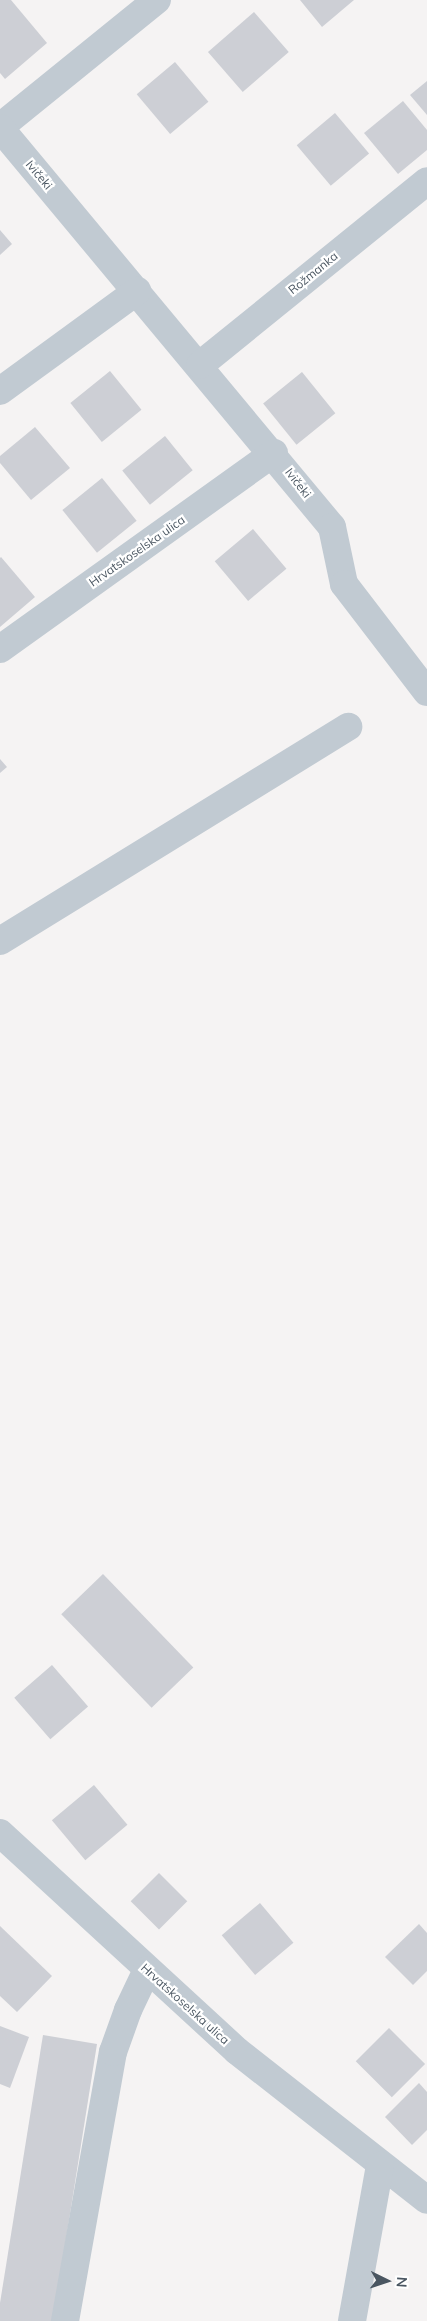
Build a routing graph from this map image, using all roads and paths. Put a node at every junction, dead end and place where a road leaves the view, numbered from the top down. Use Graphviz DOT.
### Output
graph roads {
  1 [pos="157,0"];
  2 [pos="0,127"];
  3 [pos="427,181"];
  4 [pos="137,291"];
  5 [pos="200,366"];
  6 [pos="0,391"];
  7 [pos="274,453"];
  8 [pos="0,649"];
  9 [pos="427,692"];
  10 [pos="348,727"];
  11 [pos="0,941"];
  12 [pos="0,1833"];
  13 [pos="148,1970"];
  14 [pos="380,2164"];
  15 [pos="427,2200"];
  16 [pos="65,2321"];
  17 [pos="352,2321"];
  1 -- 2 [label="street, Ivičeki"];
  2 -- 4 [label="street, Ivičeki"];
  3 -- 5 [label="street, Rožmanka"];
  4 -- 5 [label="street, Ivičeki"];
  4 -- 6 [label="street"];
  5 -- 7 [label="street, Ivičeki"];
  7 -- 8 [label="street, Hrvatskoselska ulica"];
  7 -- 9 [label="street, Ivičeki"];
  10 -- 11 [label="street"];
  12 -- 13 [label="street, Hrvatskoselska ulica"];
  13 -- 14 [label="street, Hrvatskoselska ulica"];
  13 -- 16 [label="street"];
  14 -- 15 [label="street, Hrvatskoselska ulica"];
  14 -- 17 [label="street"];
}
